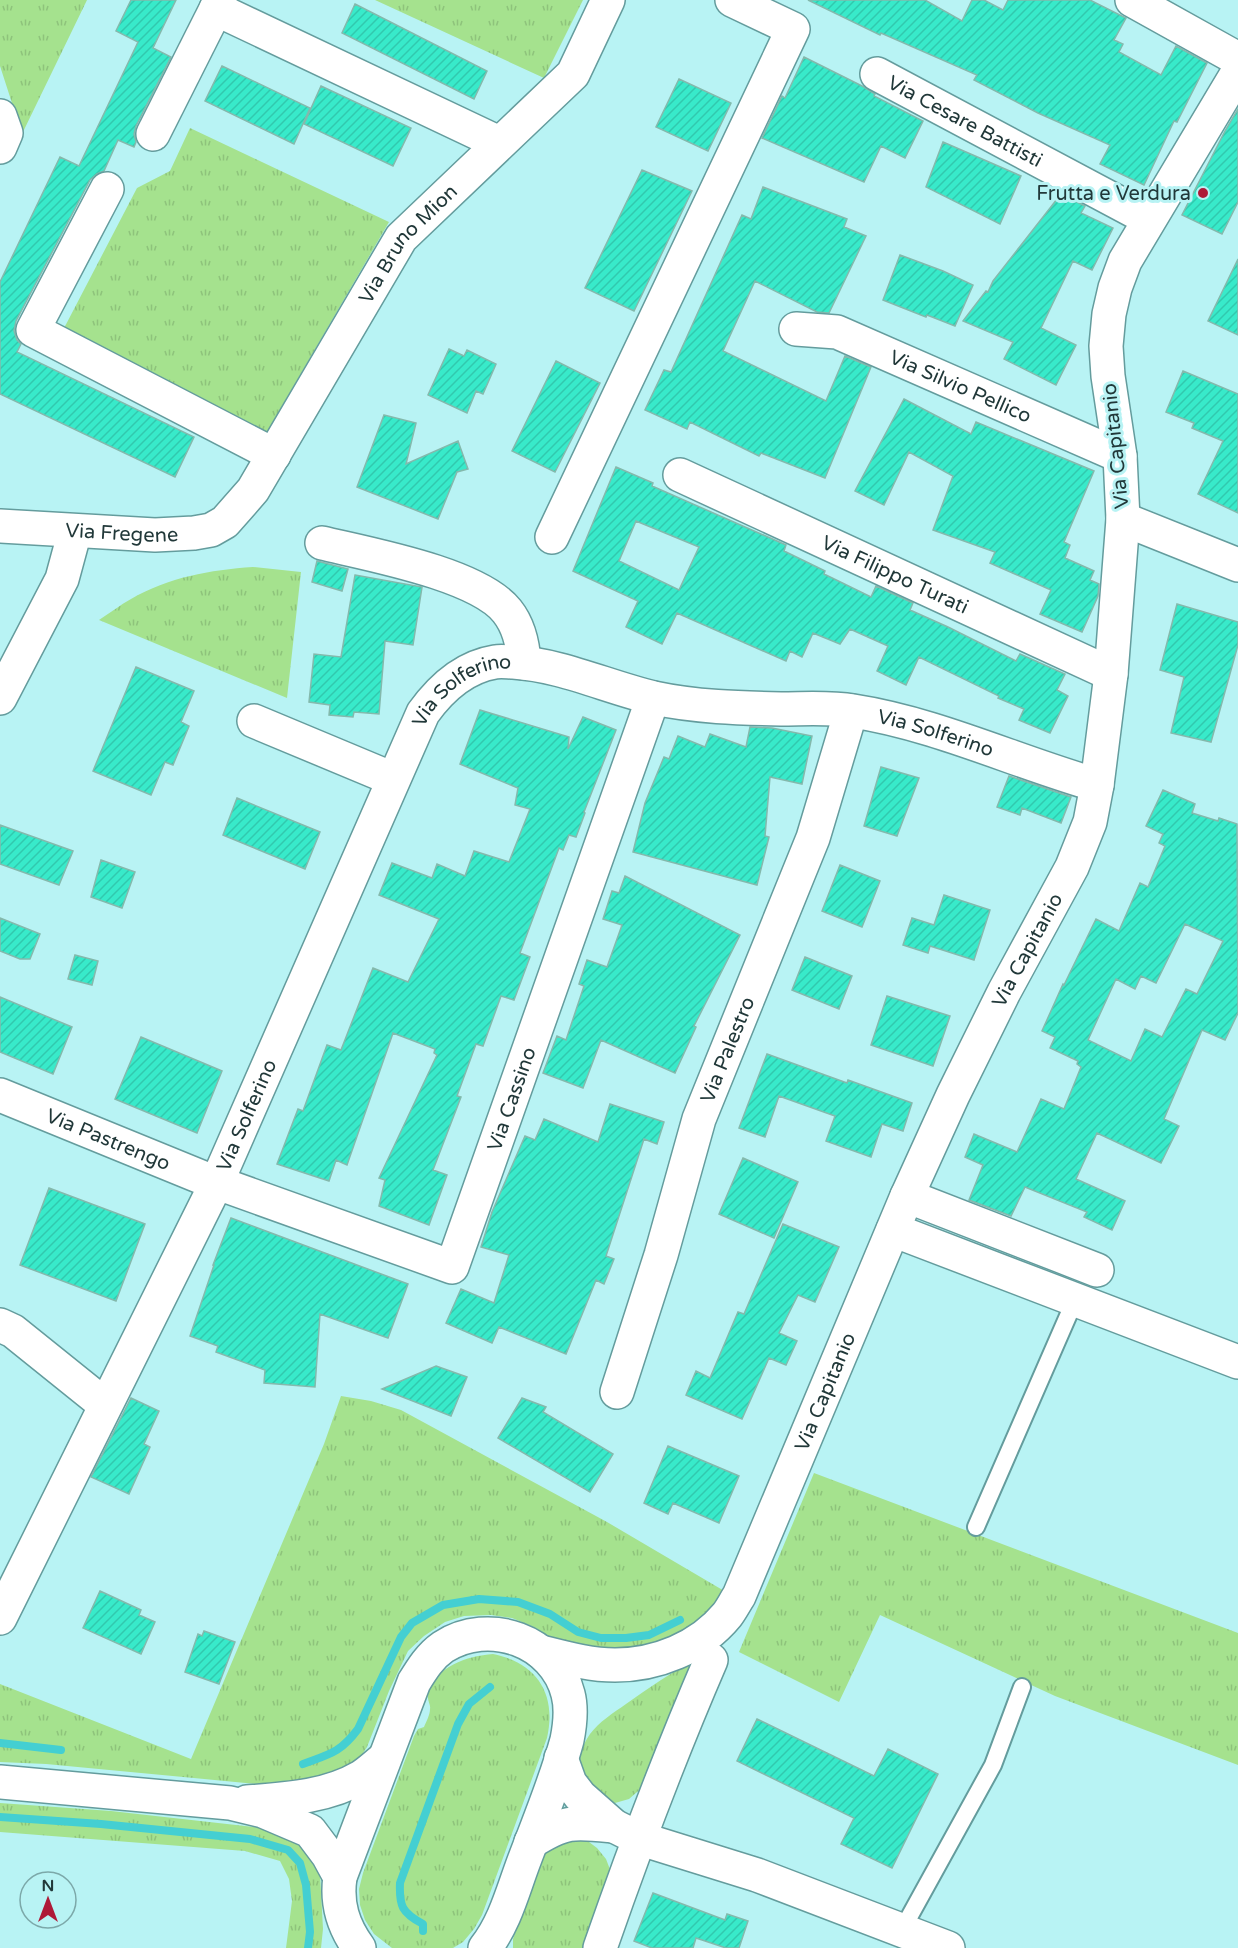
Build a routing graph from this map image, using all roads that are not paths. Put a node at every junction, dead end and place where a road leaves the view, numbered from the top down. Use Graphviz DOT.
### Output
graph roads {
  1 [pos="608,0"];
  2 [pos="732,0"];
  3 [pos="1132,0"];
  4 [pos="218,5"];
  5 [pos="1238,58"];
  6 [pos="1238,72"];
  7 [pos="877,74"];
  8 [pos="0,116"];
  9 [pos="153,134"];
  10 [pos="499,143"];
  11 [pos="0,147"];
  12 [pos="107,189"];
  13 [pos="1149,219"];
  14 [pos="796,329"];
  15 [pos="273,454"];
  16 [pos="1120,456"];
  17 [pos="680,475"];
  18 [pos="237,510"];
  19 [pos="1123,519"];
  20 [pos="0,526"];
  21 [pos="75,531"];
  22 [pos="552,537"];
  23 [pos="322,543"];
  24 [pos="1238,565"];
  25 [pos="524,663"];
  26 [pos="1111,674"];
  27 [pos="0,698"];
  28 [pos="653,698"];
  29 [pos="851,711"];
  30 [pos="254,721"];
  31 [pos="393,779"];
  32 [pos="1097,785"];
  33 [pos="0,1095"];
  34 [pos="218,1182"];
  35 [pos="908,1196"];
  36 [pos="893,1230"];
  37 [pos="1097,1270"];
  38 [pos="1075,1300"];
  39 [pos="0,1325"];
  40 [pos="1238,1362"];
  41 [pos="617,1392"];
  42 [pos="105,1405"];
  43 [pos="976,1527"];
  44 [pos="0,1618"];
  45 [pos="541,1652"];
  46 [pos="711,1660"];
  47 [pos="1022,1688"];
  48 [pos="561,1758"];
  49 [pos="384,1759"];
  50 [pos="0,1782"];
  51 [pos="230,1803"];
  52 [pos="626,1832"];
  53 [pos="531,1842"];
  54 [pos="340,1877"];
  55 [pos="341,1915"];
  56 [pos="902,1930"];
  57 [pos="495,1941"];
  58 [pos="337,1948"];
  59 [pos="359,1948"];
  60 [pos="600,1948"];
  61 [pos="948,1948"];
  1 -- 10 [label="street, Via Bruno Mion"];
  2 -- 22 [label="street"];
  3 -- 5 [label="street"];
  4 -- 9 [label="street"];
  4 -- 10 [label="street"];
  6 -- 13 [label="street, Via Capitanio"];
  7 -- 13 [label="street, Via Cesare Battisti"];
  8 -- 11 [label="street"];
  10 -- 15 [label="street, Via Bruno Mion"];
  12 -- 15 [label="street"];
  13 -- 16 [label="street, Via Capitanio"];
  14 -- 16 [label="street, Via Silvio Pellico"];
  15 -- 18 [label="street, Via Bruno Mion"];
  16 -- 19 [label="street, Via Capitanio"];
  17 -- 26 [label="street, Via Filippo Turati"];
  18 -- 21 [label="street, Via Fregene"];
  19 -- 24 [label="street"];
  19 -- 26 [label="street, Via Capitanio"];
  20 -- 21 [label="street, Via Fregene"];
  21 -- 27 [label="street"];
  23 -- 25 [label="street, Via Solferino"];
  25 -- 28 [label="street, Via Solferino"];
  25 -- 31 [label="street, Via Solferino"];
  26 -- 32 [label="street, Via Capitanio"];
  28 -- 29 [label="street, Via Solferino"];
  28 -- 34 [label="street, Via Cassino"];
  29 -- 32 [label="street, Via Solferino"];
  29 -- 41 [label="street, Via Palestro"];
  30 -- 31 [label="street"];
  31 -- 34 [label="street, Via Solferino"];
  32 -- 35 [label="street, Via Capitanio"];
  33 -- 34 [label="street, Via Pastrengo"];
  34 -- 42 [label="street, Via Solferino"];
  35 -- 36 [label="street, Via Capitanio"];
  35 -- 37 [label="street"];
  36 -- 38 [label="street"];
  36 -- 45 [label="street, Via Capitanio"];
  38 -- 40 [label="street"];
  38 -- 43 [label="lane"];
  39 -- 42 [label="street"];
  42 -- 44 [label="street, Via Solferino"];
  45 -- 48 [label="street"];
  45 -- 49 [label="street"];
  46 -- 52 [label="street"];
  47 -- 56 [label="lane"];
  48 -- 52 [label="street"];
  48 -- 53 [label="street"];
  49 -- 51 [label="street"];
  49 -- 54 [label="street"];
  50 -- 51 [label="street"];
  51 -- 54 [label="street"];
  52 -- 53 [label="street"];
  52 -- 56 [label="street"];
  52 -- 60 [label="street"];
  53 -- 57 [label="street"];
  54 -- 55 [label="street"];
  55 -- 58 [label="street"];
  55 -- 59 [label="street"];
  56 -- 61 [label="street"];
}
